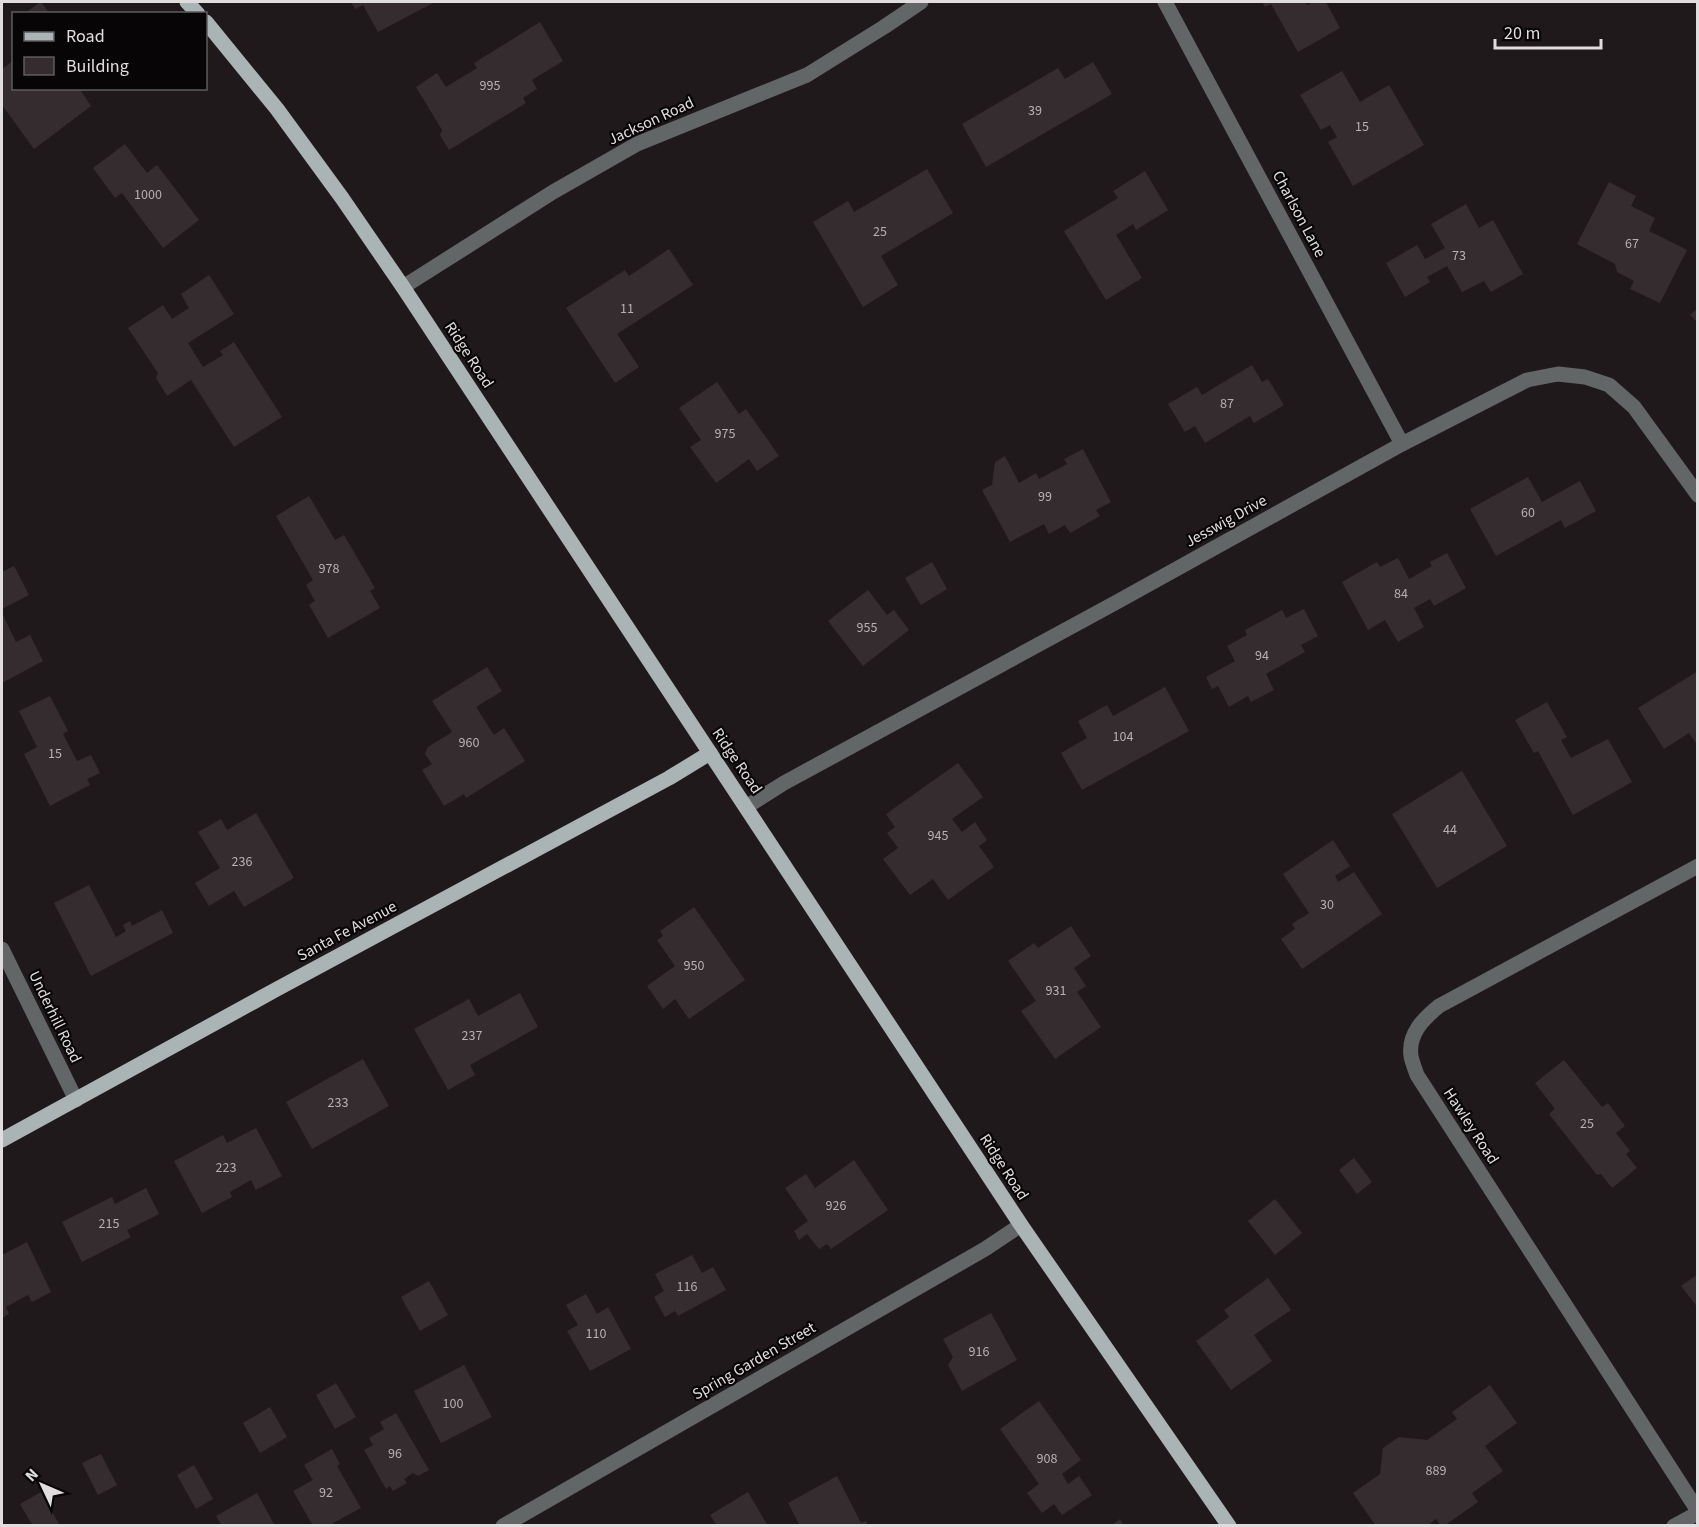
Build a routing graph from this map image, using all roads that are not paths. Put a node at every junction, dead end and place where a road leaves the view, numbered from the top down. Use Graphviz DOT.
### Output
graph roads {
  1 [pos="921,2"];
  2 [pos="1165,2"];
  3 [pos="207,23"];
  4 [pos="403,287"];
  5 [pos="1402,444"];
  6 [pos="1698,495"];
  7 [pos="710,753"];
  8 [pos="746,807"];
  9 [pos="1698,866"];
  10 [pos="2,950"];
  11 [pos="76,1100"];
  12 [pos="2,1140"];
  13 [pos="1021,1226"];
  14 [pos="1698,1512"];
  15 [pos="503,1526"];
  16 [pos="1229,1526"];
  17 [pos="1674,1526"];
  1 -- 4 [label="street, Jackson Road"];
  2 -- 5 [label="street, Charlson Lane"];
  3 -- 4 [label="main road, Ridge Road"];
  4 -- 7 [label="main road, Ridge Road"];
  5 -- 6 [label="street, Jesswig Drive"];
  5 -- 8 [label="street, Jesswig Drive"];
  7 -- 8 [label="main road, Ridge Road"];
  7 -- 11 [label="main road, Santa Fe Avenue"];
  8 -- 13 [label="main road, Ridge Road"];
  9 -- 14 [label="street, Hawley Road"];
  10 -- 11 [label="street, Underhill Road"];
  11 -- 12 [label="main road, Santa Fe Avenue"];
  13 -- 15 [label="street, Spring Garden Street"];
  13 -- 16 [label="main road, Ridge Road"];
  14 -- 17 [label="street"];
}
